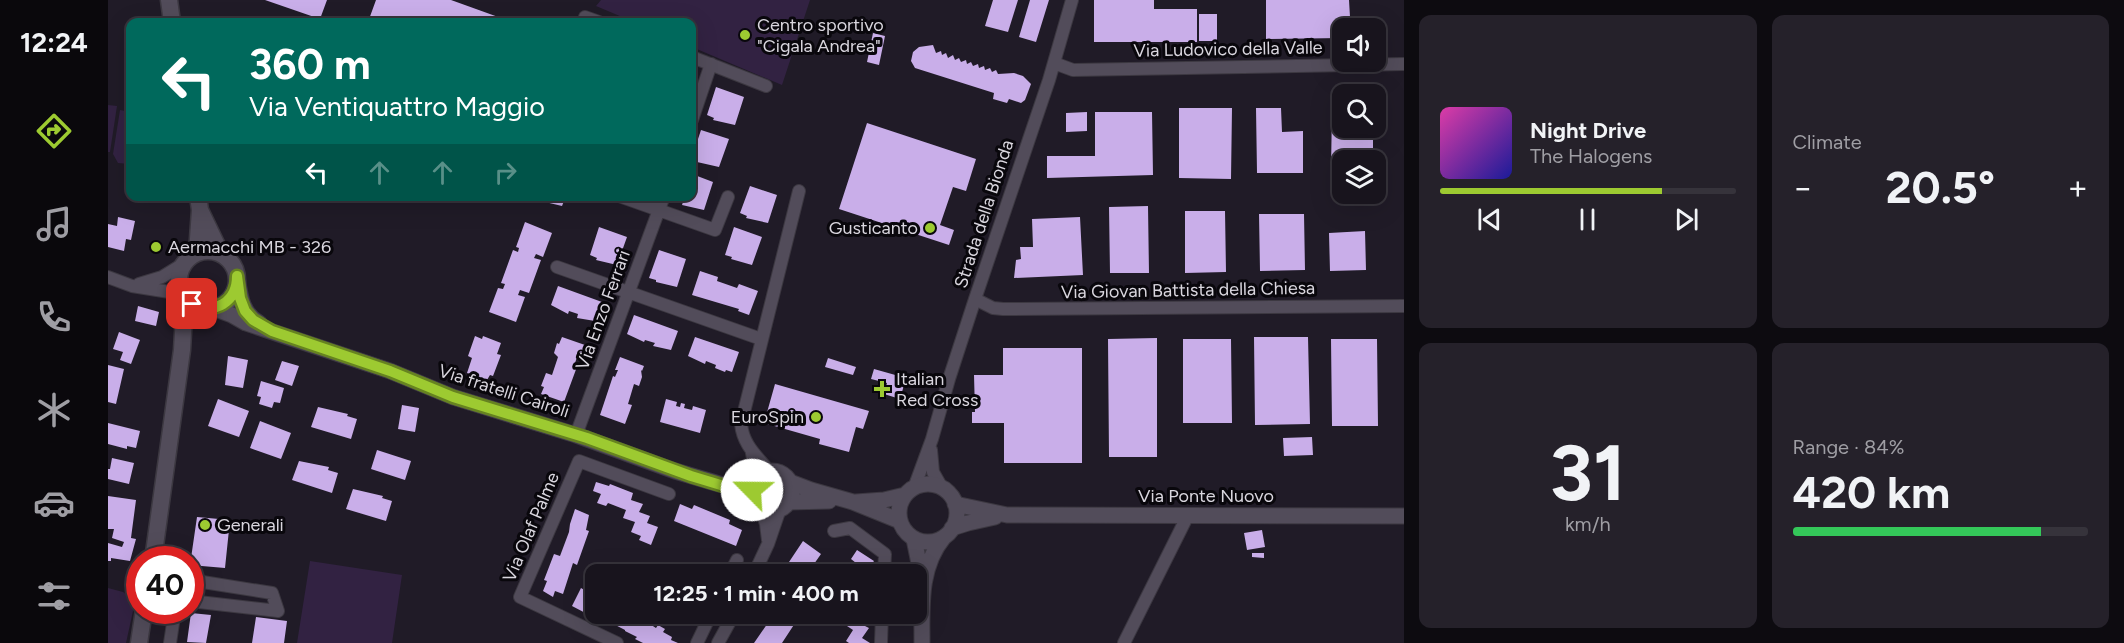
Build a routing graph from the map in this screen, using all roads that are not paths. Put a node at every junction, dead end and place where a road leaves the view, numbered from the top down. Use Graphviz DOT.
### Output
graph roads {
  1 [pos="170,0"];
  2 [pos="1072,0"];
  3 [pos="172,18"];
  4 [pos="696,58"];
  5 [pos="1054,63"];
  6 [pos="711,64"];
  7 [pos="1404,64"];
  8 [pos="766,86"];
  9 [pos="696,108"];
  10 [pos="799,191"];
  11 [pos="728,197"];
  12 [pos="632,201"];
  13 [pos="662,201"];
  14 [pos="199,203"];
  15 [pos="659,211"];
  16 [pos="197,253"];
  17 [pos="221,254"];
  18 [pos="183,264"];
  19 [pos="557,267"];
  20 [pos="237,276"];
  21 [pos="108,278"];
  22 [pos="132,286"];
  23 [pos="629,294"];
  24 [pos="184,296"];
  25 [pos="975,299"];
  26 [pos="1404,306"];
  27 [pos="211,309"];
  28 [pos="272,331"];
  29 [pos="761,339"];
  30 [pos="182,350"];
  31 [pos="576,435"];
  32 [pos="932,440"];
  33 [pos="760,477"];
  34 [pos="790,482"];
  35 [pos="724,486"];
  36 [pos="942,488"];
  37 [pos="909,491"];
  38 [pos="669,494"];
  39 [pos="757,501"];
  40 [pos="850,502"];
  41 [pos="955,504"];
  42 [pos="784,506"];
  43 [pos="1007,515"];
  44 [pos="1188,515"];
  45 [pos="1404,516"];
  46 [pos="900,521"];
  47 [pos="834,531"];
  48 [pos="949,532"];
  49 [pos="914,538"];
  50 [pos="768,544"];
  51 [pos="155,546"];
  52 [pos="737,560"];
  53 [pos="735,564"];
  54 [pos="759,564"];
  55 [pos="884,564"];
  56 [pos="918,564"];
  57 [pos="927,567"];
  58 [pos="204,582"];
  59 [pos="204,603"];
  60 [pos="142,624"];
  61 [pos="173,624"];
  62 [pos="706,624"];
  63 [pos="728,624"];
  64 [pos="882,624"];
  65 [pos="922,624"];
  66 [pos="139,643"];
  67 [pos="170,643"];
  68 [pos="617,643"];
  69 [pos="697,643"];
  70 [pos="718,643"];
  71 [pos="881,643"];
  72 [pos="922,643"];
  73 [pos="1124,643"];
  1 -- 3 [label="main road"];
  2 -- 5 [label="street, Strada della Bionda"];
  4 -- 6 [label="street"];
  5 -- 7 [label="street, Via Ludovico della Valle"];
  5 -- 25 [label="street, Strada della Bionda"];
  6 -- 8 [label="street"];
  6 -- 9 [label="street"];
  10 -- 29 [label="street"];
  11 -- 15 [label="street"];
  12 -- 15 [label="street"];
  13 -- 15 [label="street, Via Enzo Ferrari"];
  14 -- 16 [label="main road"];
  14 -- 17 [label="main road"];
  15 -- 23 [label="street, Via Enzo Ferrari"];
  16 -- 17 [label="main road"];
  16 -- 18 [label="main road"];
  17 -- 20 [label="main road"];
  18 -- 22 [label="street"];
  18 -- 24 [label="main road"];
  19 -- 23 [label="street"];
  20 -- 27 [label="main road"];
  20 -- 28 [label="street, Via fratelli Cairoli"];
  21 -- 22 [label="street"];
  22 -- 24 [label="street"];
  23 -- 29 [label="street"];
  23 -- 31 [label="street, Via Enzo Ferrari"];
  24 -- 27 [label="main road"];
  24 -- 30 [label="main road"];
  25 -- 26 [label="street, Via Giovan Battista della Chiesa"];
  25 -- 32 [label="street, Strada della Bionda"];
  27 -- 28 [label="street, Via fratelli Cairoli"];
  27 -- 30 [label="main road"];
  28 -- 31 [label="street, Via fratelli Cairoli"];
  29 -- 33 [label="street"];
  30 -- 51 [label="main road"];
  31 -- 35 [label="street, Via fratelli Cairoli"];
  32 -- 36 [label="street, Strada della Bionda"];
  32 -- 37 [label="street, Strada della Bionda"];
  33 -- 34 [label="street"];
  33 -- 35 [label="street, Via fratelli Cairoli"];
  33 -- 39 [label="street"];
  34 -- 40 [label="street"];
  34 -- 42 [label="street"];
  35 -- 39 [label="street, Via fratelli Cairoli"];
  36 -- 37 [label="street"];
  36 -- 41 [label="street"];
  37 -- 40 [label="street"];
  37 -- 46 [label="street"];
  38 -- 68 [label="street, Via Olaf Palme"];
  39 -- 42 [label="street"];
  39 -- 50 [label="street"];
  40 -- 42 [label="street"];
  40 -- 46 [label="street"];
  41 -- 43 [label="street, Via Ponte Nuovo"];
  41 -- 48 [label="street"];
  42 -- 50 [label="street"];
  43 -- 44 [label="street, Via Ponte Nuovo"];
  43 -- 48 [label="street, Via Ponte Nuovo"];
  44 -- 45 [label="street, Via Ponte Nuovo"];
  44 -- 73 [label="street"];
  46 -- 49 [label="street"];
  47 -- 55 [label="street"];
  48 -- 49 [label="street, Via Ponte Nuovo"];
  48 -- 57 [label="street"];
  49 -- 56 [label="street"];
  50 -- 54 [label="street"];
  52 -- 53 [label="street"];
  58 -- 59 [label="street"];
  60 -- 66 [label="main road"];
  61 -- 67 [label="street"];
  62 -- 69 [label="street"];
  63 -- 70 [label="street"];
  64 -- 71 [label="street"];
  65 -- 72 [label="street"];
}
